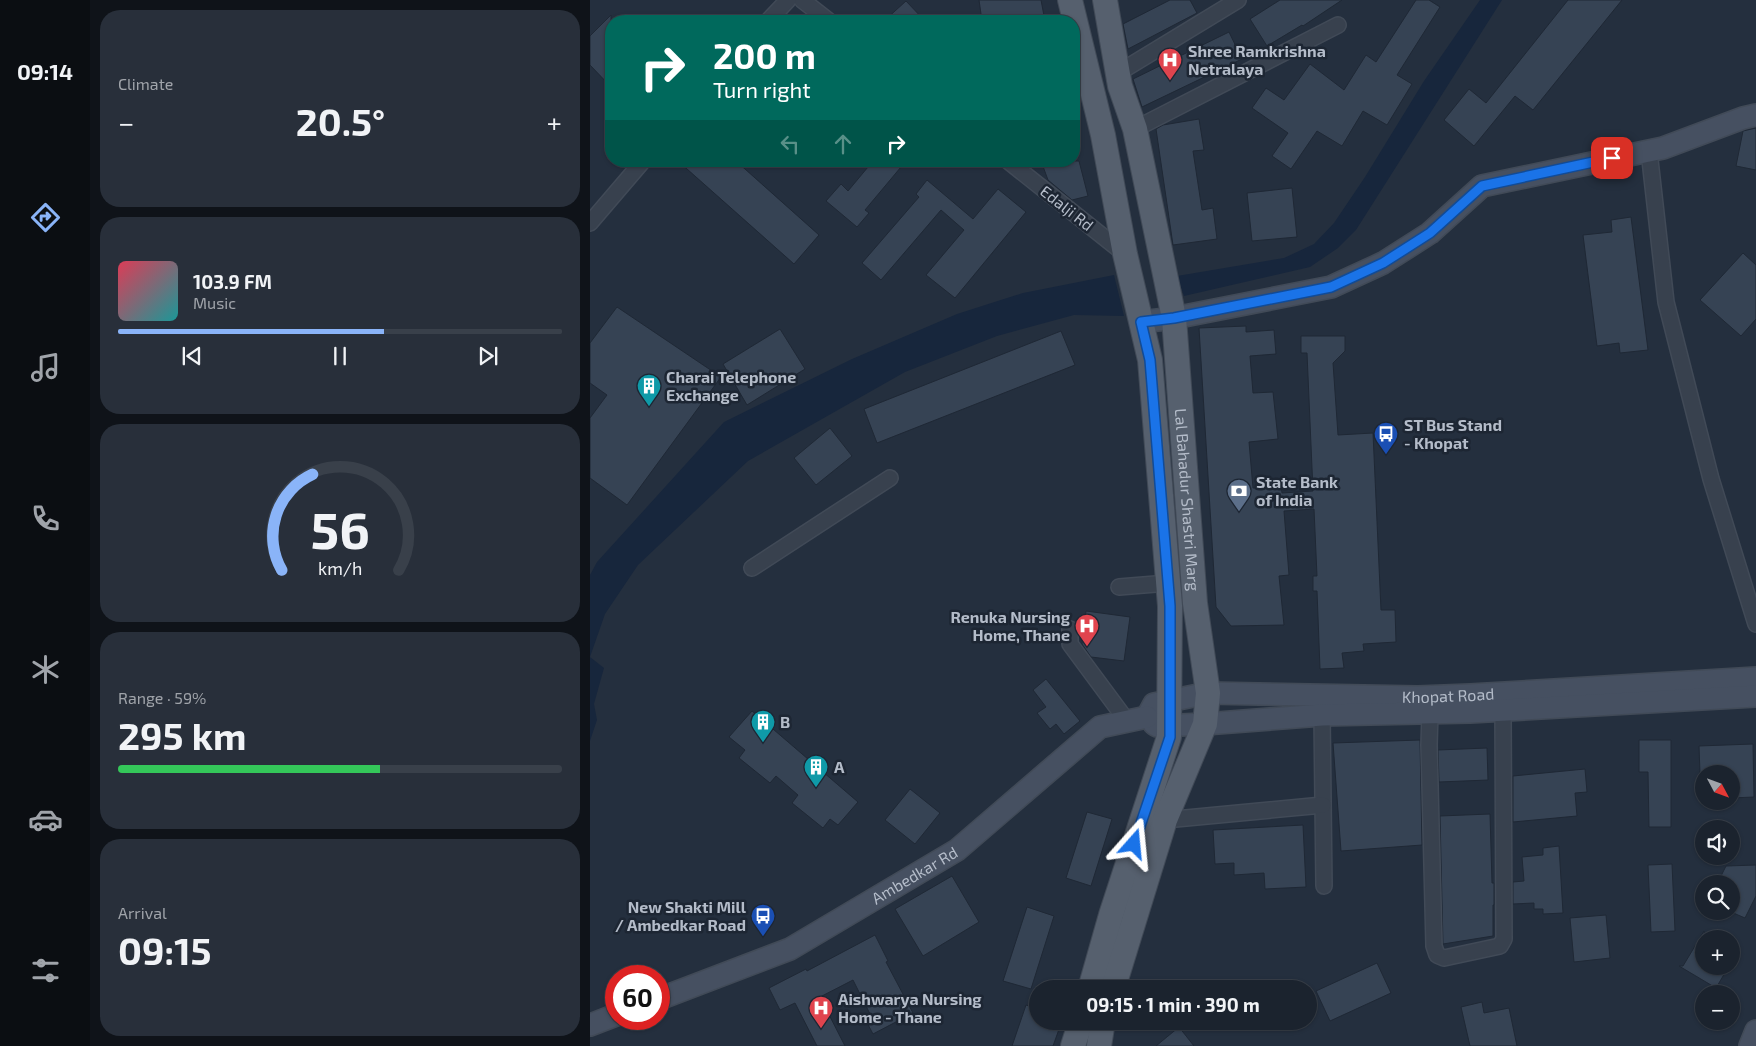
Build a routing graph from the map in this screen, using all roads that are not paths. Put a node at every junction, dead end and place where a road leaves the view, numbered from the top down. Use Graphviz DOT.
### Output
graph roads {
  1 [pos="788,0"];
  2 [pos="802,0"];
  3 [pos="1070,0"];
  4 [pos="1086,0"];
  5 [pos="1105,0"];
  6 [pos="1238,0"];
  7 [pos="774,15"];
  8 [pos="821,15"];
  9 [pos="1074,15"];
  10 [pos="1338,25"];
  11 [pos="1080,41"];
  12 [pos="1118,73"];
  13 [pos="1112,102"];
  14 [pos="1756,115"];
  15 [pos="1135,129"];
  16 [pos="1103,135"];
  17 [pos="1649,151"];
  18 [pos="638,167"];
  19 [pos="1016,167"];
  20 [pos="590,221"];
  21 [pos="1126,254"];
  22 [pos="1174,318"];
  23 [pos="1141,322"];
  24 [pos="890,478"];
  25 [pos="752,568"];
  26 [pos="1168,583"];
  27 [pos="1119,587"];
  28 [pos="1756,624"];
  29 [pos="1070,629"];
  30 [pos="1756,678"];
  31 [pos="1208,693"];
  32 [pos="1756,696"];
  33 [pos="1170,701"];
  34 [pos="1503,711"];
  35 [pos="1430,713"];
  36 [pos="1322,715"];
  37 [pos="1137,719"];
  38 [pos="1205,724"];
  39 [pos="1170,726"];
  40 [pos="1323,805"];
  41 [pos="1165,820"];
  42 [pos="1324,886"];
  43 [pos="1093,980"];
  44 [pos="1116,980"];
  45 [pos="670,995"];
  46 [pos="605,1019"];
  47 [pos="590,1025"];
  48 [pos="1078,1030"];
  49 [pos="1102,1030"];
  50 [pos="1756,1031"];
  51 [pos="1074,1046"];
  52 [pos="1099,1046"];
  53 [pos="1750,1046"];
  1 -- 7 [label="street"];
  2 -- 8 [label="street"];
  3 -- 9 [label="main road, Lal Bahadur Shastri Marg"];
  4 -- 13 [label="main road"];
  5 -- 12 [label="main road, Lal Bahadur Shastri Marg"];
  6 -- 12 [label="street"];
  10 -- 15 [label="street"];
  11 -- 16 [label="main road, Lal Bahadur Shastri Marg"];
  12 -- 15 [label="main road, Lal Bahadur Shastri Marg"];
  13 -- 15 [label="main road"];
  13 -- 16 [label="main road"];
  14 -- 17 [label="main road"];
  15 -- 22 [label="main road, Lal Bahadur Shastri Marg"];
  16 -- 21 [label="main road, Lal Bahadur Shastri Marg"];
  17 -- 22 [label="main road"];
  17 -- 28 [label="street"];
  18 -- 20 [label="street"];
  19 -- 21 [label="street, Edalji Rd"];
  21 -- 23 [label="main road, Lal Bahadur Shastri Marg"];
  22 -- 23 [label="main road"];
  22 -- 31 [label="main road, Lal Bahadur Shastri Marg"];
  23 -- 26 [label="main road, Lal Bahadur Shastri Marg"];
  24 -- 25 [label="street"];
  26 -- 27 [label="street"];
  26 -- 33 [label="main road, Lal Bahadur Shastri Marg"];
  29 -- 37 [label="street"];
  30 -- 31 [label="main road, Khopat Road"];
  31 -- 33 [label="main road, Khopat Road"];
  31 -- 38 [label="main road, Lal Bahadur Shastri Marg"];
  32 -- 34 [label="main road, Khopat Road"];
  33 -- 37 [label="main road, Khopat Road"];
  33 -- 39 [label="main road, Lal Bahadur Shastri Marg"];
  34 -- 35 [label="main road, Khopat Road"];
  34 -- 35 [label="street"];
  35 -- 36 [label="main road, Khopat Road"];
  36 -- 38 [label="main road, Khopat Road"];
  36 -- 40 [label="street"];
  37 -- 39 [label="main road"];
  37 -- 45 [label="main road, Ambedkar Rd"];
  38 -- 39 [label="main road, Khopat Road"];
  38 -- 41 [label="main road, Lal Bahadur Shastri Marg"];
  39 -- 43 [label="main road, Lal Bahadur Shastri Marg"];
  40 -- 41 [label="street"];
  40 -- 42 [label="street"];
  41 -- 44 [label="main road, Lal Bahadur Shastri Marg"];
  46 -- 47 [label="main road"];
  48 -- 51 [label="main road"];
  49 -- 52 [label="main road"];
  50 -- 53 [label="main road"];
}
